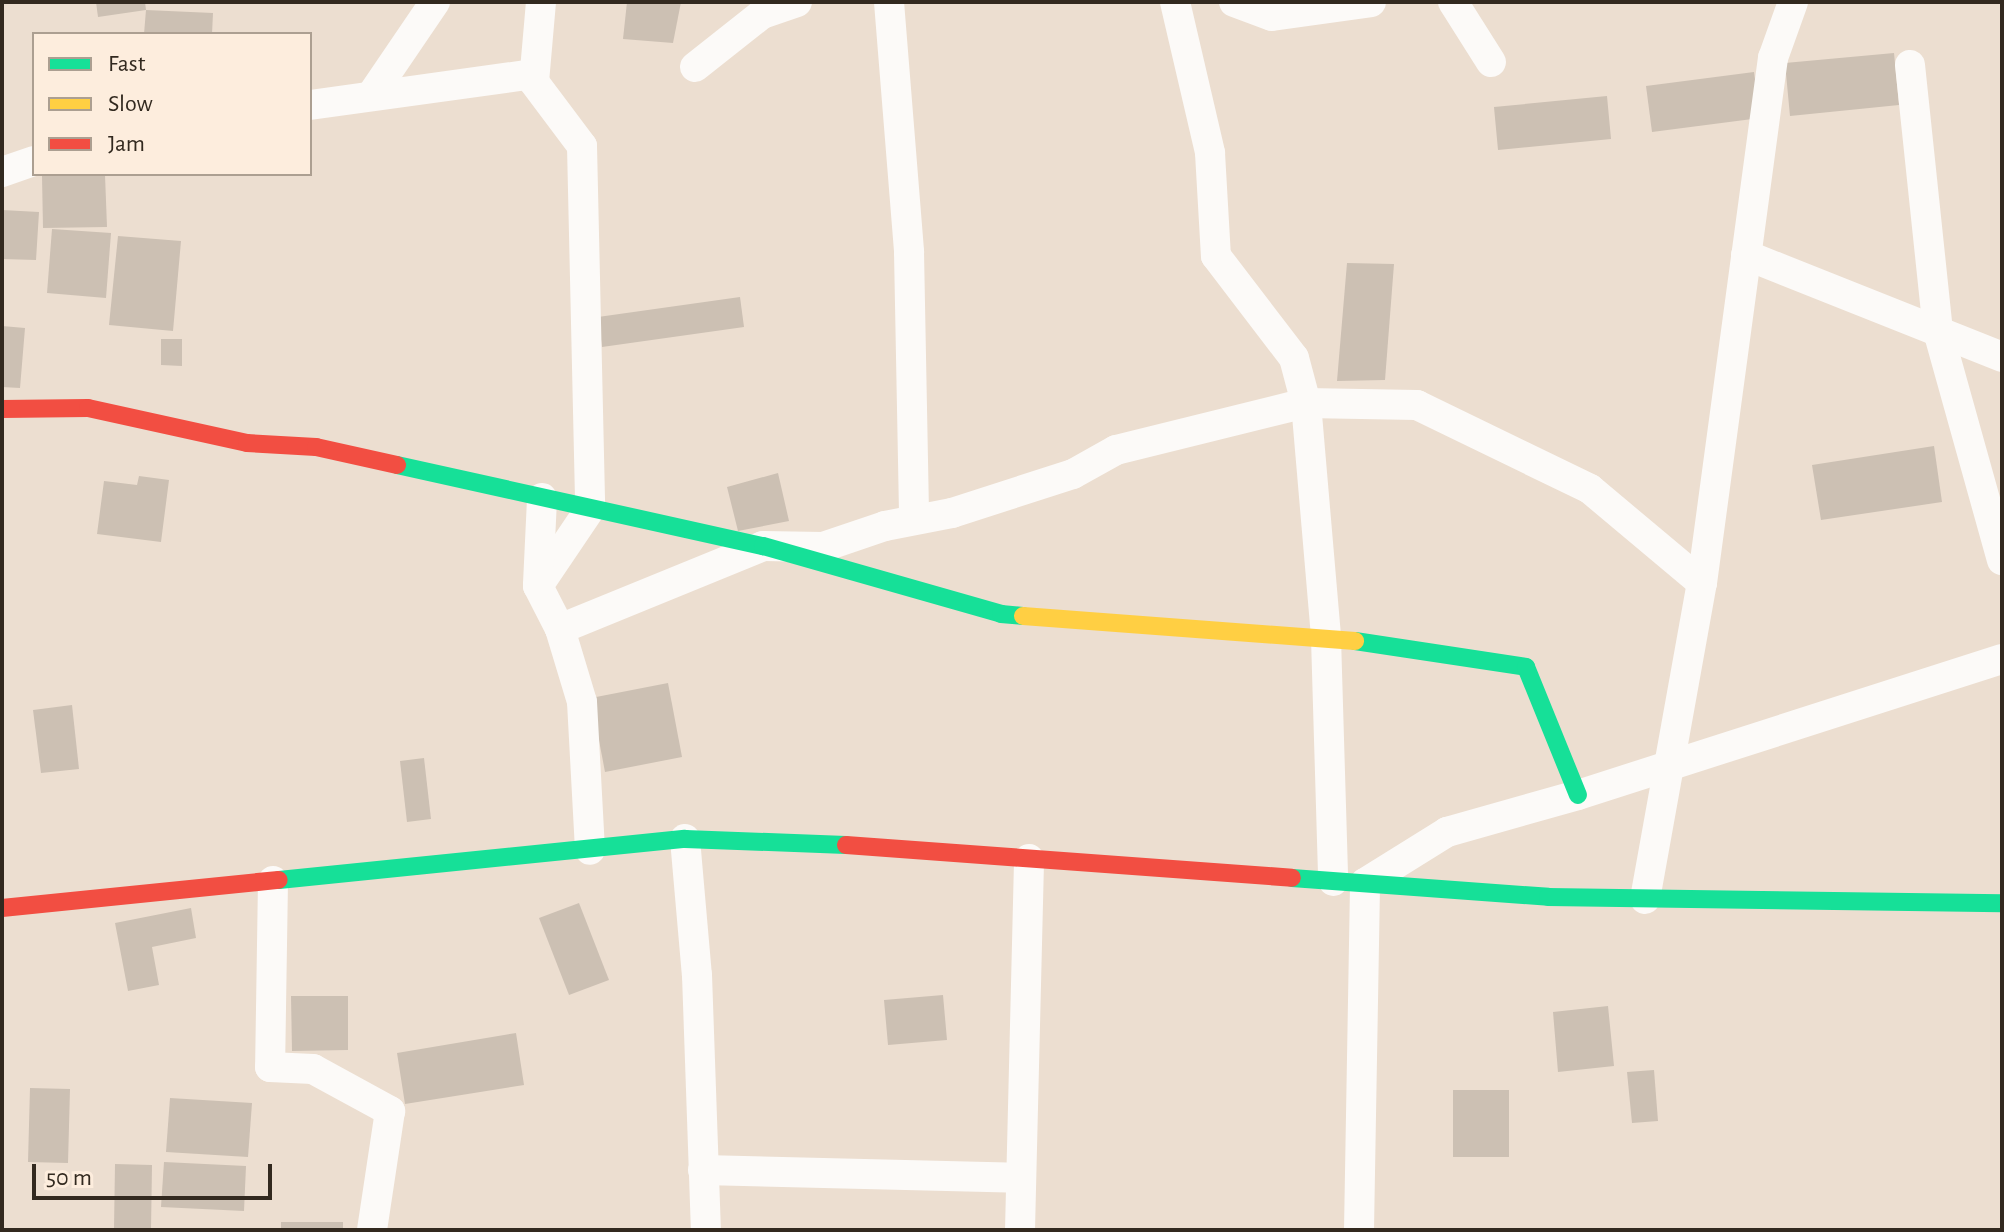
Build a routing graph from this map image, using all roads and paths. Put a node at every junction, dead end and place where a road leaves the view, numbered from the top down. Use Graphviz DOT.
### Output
graph roads {
  1 [pos="435,2"];
  2 [pos="541,2"];
  3 [pos="797,2"];
  4 [pos="889,2"];
  5 [pos="1175,2"];
  6 [pos="1234,2"];
  7 [pos="1371,2"];
  8 [pos="1453,2"];
  9 [pos="1793,2"];
  10 [pos="1491,62"];
  11 [pos="1910,65"];
  12 [pos="695,67"];
  13 [pos="534,74"];
  14 [pos="371,96"];
  15 [pos="312,105"];
  16 [pos="32,162"];
  17 [pos="2,172"];
  18 [pos="1746,255"];
  19 [pos="1938,331"];
  20 [pos="2002,357"];
  21 [pos="1306,403"];
  22 [pos="2,409"];
  23 [pos="542,498"];
  24 [pos="590,509"];
  25 [pos="914,519"];
  26 [pos="763,546"];
  27 [pos="2002,560"];
  28 [pos="1702,583"];
  29 [pos="538,586"];
  30 [pos="560,629"];
  31 [pos="1326,638"];
  32 [pos="2002,659"];
  33 [pos="1666,767"];
  34 [pos="1578,795"];
  35 [pos="685,839"];
  36 [pos="590,850"];
  37 [pos="1029,859"];
  38 [pos="273,881"];
  39 [pos="1333,881"];
  40 [pos="1365,883"];
  41 [pos="1645,899"];
  42 [pos="2002,903"];
  43 [pos="2,908"];
  44 [pos="703,1170"];
  45 [pos="1021,1178"];
  46 [pos="372,1230"];
  47 [pos="706,1230"];
  48 [pos="1020,1230"];
  49 [pos="1359,1230"];
  1 -- 14 [label="street"];
  2 -- 13 [label="street"];
  3 -- 12 [label="street"];
  4 -- 25 [label="street"];
  5 -- 21 [label="street"];
  6 -- 7 [label="street"];
  8 -- 10 [label="street"];
  9 -- 18 [label="street"];
  11 -- 19 [label="street"];
  13 -- 14 [label="street"];
  13 -- 24 [label="street"];
  14 -- 15 [label="street"];
  16 -- 17 [label="street"];
  18 -- 19 [label="street"];
  18 -- 28 [label="street"];
  19 -- 20 [label="street"];
  19 -- 27 [label="street"];
  21 -- 25 [label="street"];
  21 -- 28 [label="street"];
  21 -- 31 [label="street"];
  22 -- 23 [label="street"];
  23 -- 24 [label="street"];
  23 -- 29 [label="street"];
  24 -- 26 [label="street"];
  24 -- 29 [label="street"];
  25 -- 26 [label="street"];
  26 -- 30 [label="street"];
  26 -- 31 [label="street"];
  28 -- 33 [label="street"];
  29 -- 30 [label="street"];
  30 -- 36 [label="street"];
  31 -- 34 [label="street"];
  31 -- 39 [label="street"];
  32 -- 33 [label="street"];
  33 -- 34 [label="street"];
  33 -- 41 [label="street"];
  34 -- 40 [label="street"];
  35 -- 36 [label="street"];
  35 -- 37 [label="street"];
  35 -- 44 [label="street"];
  36 -- 38 [label="street"];
  37 -- 39 [label="street"];
  37 -- 45 [label="street"];
  38 -- 43 [label="street"];
  38 -- 46 [label="street"];
  39 -- 40 [label="street"];
  40 -- 41 [label="street"];
  40 -- 49 [label="street"];
  41 -- 42 [label="street"];
  44 -- 45 [label="street"];
  44 -- 47 [label="street"];
  45 -- 48 [label="street"];
}
